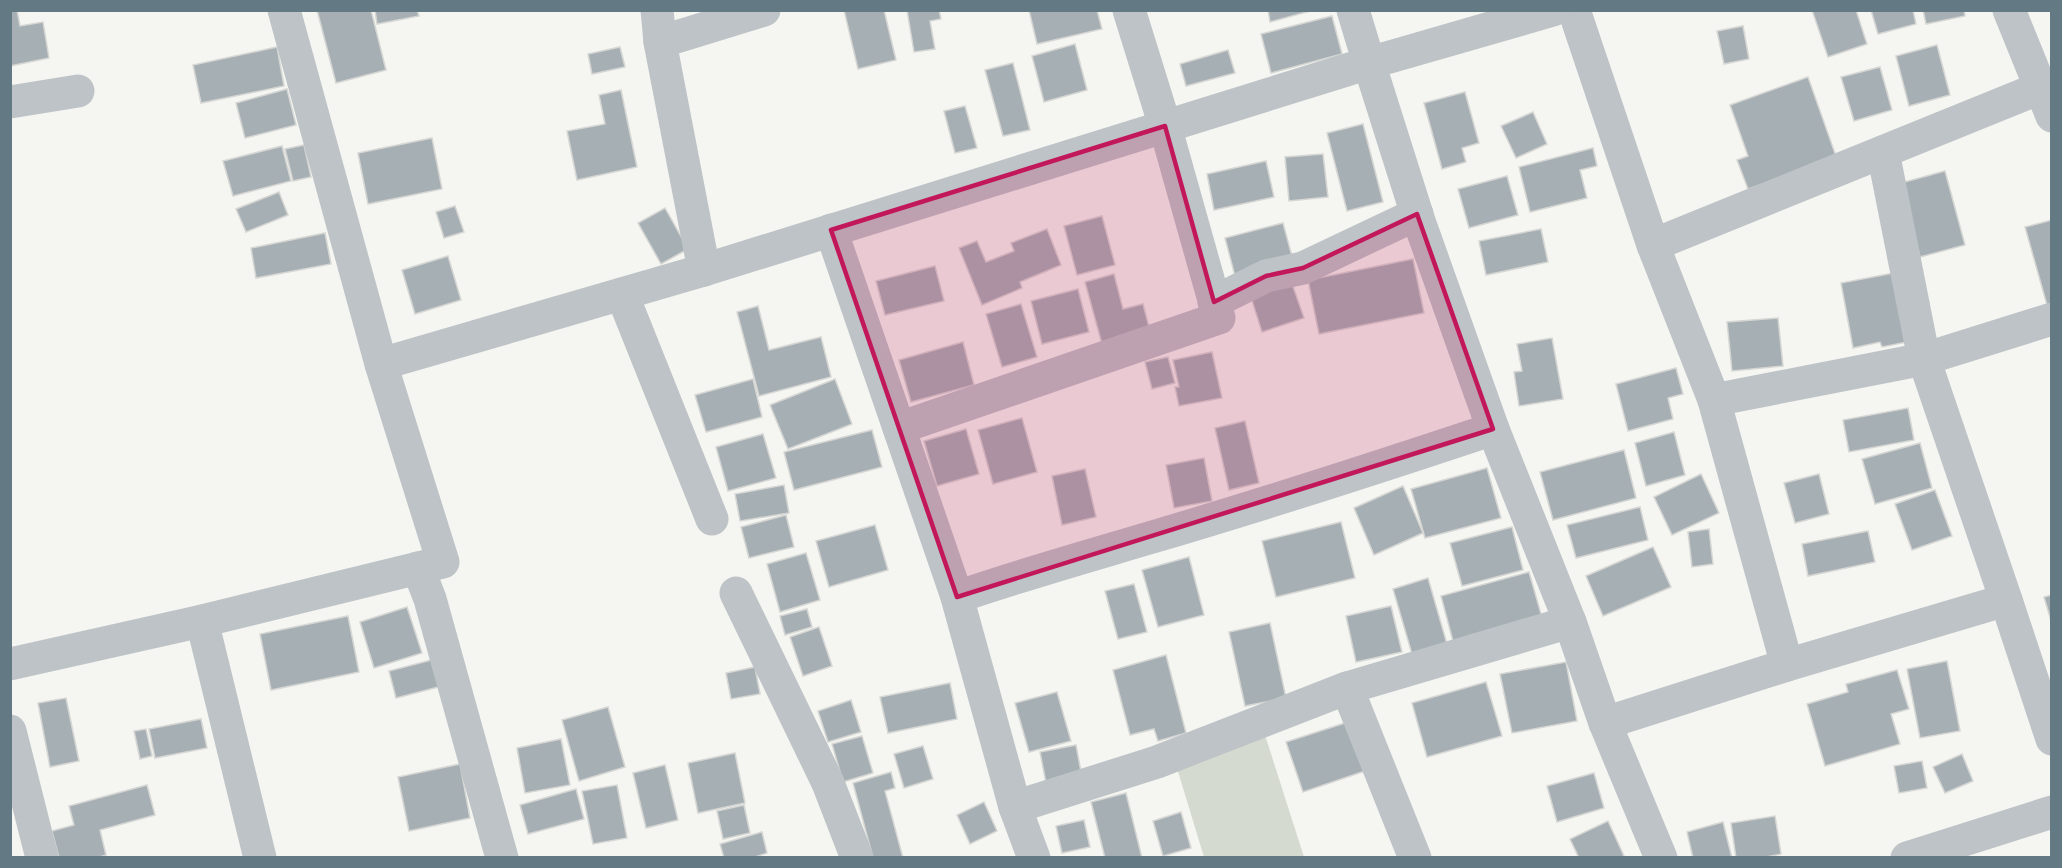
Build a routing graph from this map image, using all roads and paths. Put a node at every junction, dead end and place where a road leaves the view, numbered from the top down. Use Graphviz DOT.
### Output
graph roads {
  1 [pos="284,10"];
  2 [pos="764,10"];
  3 [pos="1129,10"];
  4 [pos="1353,10"];
  5 [pos="2009,10"];
  6 [pos="1555,11"];
  7 [pos="659,26"];
  8 [pos="1369,63"];
  9 [pos="78,91"];
  10 [pos="10,102"];
  11 [pos="2046,102"];
  12 [pos="1165,126"];
  13 [pos="1883,152"];
  14 [pos="1417,214"];
  15 [pos="831,230"];
  16 [pos="1653,245"];
  17 [pos="704,270"];
  18 [pos="622,294"];
  19 [pos="1214,302"];
  20 [pos="2052,319"];
  21 [pos="1924,359"];
  22 [pos="381,364"];
  23 [pos="1714,400"];
  24 [pos="899,428"];
  25 [pos="1494,429"];
  26 [pos="712,519"];
  27 [pos="418,568"];
  28 [pos="736,593"];
  29 [pos="957,597"];
  30 [pos="2006,600"];
  31 [pos="202,621"];
  32 [pos="1570,622"];
  33 [pos="10,664"];
  34 [pos="1787,666"];
  35 [pos="1347,688"];
  36 [pos="1605,723"];
  37 [pos="10,731"];
  38 [pos="2052,739"];
  39 [pos="1015,807"];
  40 [pos="2052,812"];
  41 [pos="42,858"];
  42 [pos="260,858"];
  43 [pos="502,858"];
  44 [pos="857,858"];
  45 [pos="1034,858"];
  46 [pos="1416,858"];
  47 [pos="1661,858"];
  48 [pos="1906,858"];
  1 -- 22 [label="street"];
  2 -- 7 [label="street"];
  3 -- 12 [label="street"];
  4 -- 8 [label="street"];
  5 -- 11 [label="street"];
  6 -- 8 [label="street"];
  6 -- 16 [label="street"];
  7 -- 17 [label="street"];
  8 -- 12 [label="street"];
  8 -- 14 [label="street"];
  9 -- 10 [label="street"];
  11 -- 13 [label="street"];
  12 -- 15 [label="street"];
  12 -- 19 [label="street"];
  13 -- 16 [label="street"];
  13 -- 21 [label="street"];
  14 -- 19 [label="street"];
  14 -- 25 [label="street"];
  15 -- 17 [label="street"];
  15 -- 24 [label="street"];
  16 -- 23 [label="street"];
  17 -- 18 [label="street"];
  18 -- 22 [label="street"];
  18 -- 26 [label="street"];
  19 -- 24 [label="street"];
  20 -- 21 [label="street"];
  21 -- 23 [label="street"];
  21 -- 30 [label="street"];
  22 -- 27 [label="street"];
  23 -- 34 [label="street"];
  24 -- 29 [label="street"];
  25 -- 29 [label="street"];
  25 -- 32 [label="street"];
  27 -- 31 [label="street"];
  27 -- 43 [label="street"];
  28 -- 44 [label="street"];
  29 -- 39 [label="street"];
  30 -- 34 [label="street"];
  30 -- 38 [label="street"];
  31 -- 33 [label="street"];
  31 -- 42 [label="street"];
  32 -- 35 [label="street"];
  32 -- 36 [label="street"];
  34 -- 36 [label="street"];
  35 -- 39 [label="street"];
  35 -- 46 [label="street"];
  36 -- 47 [label="street"];
  37 -- 41 [label="street"];
  39 -- 45 [label="street"];
  40 -- 48 [label="street"];
}
